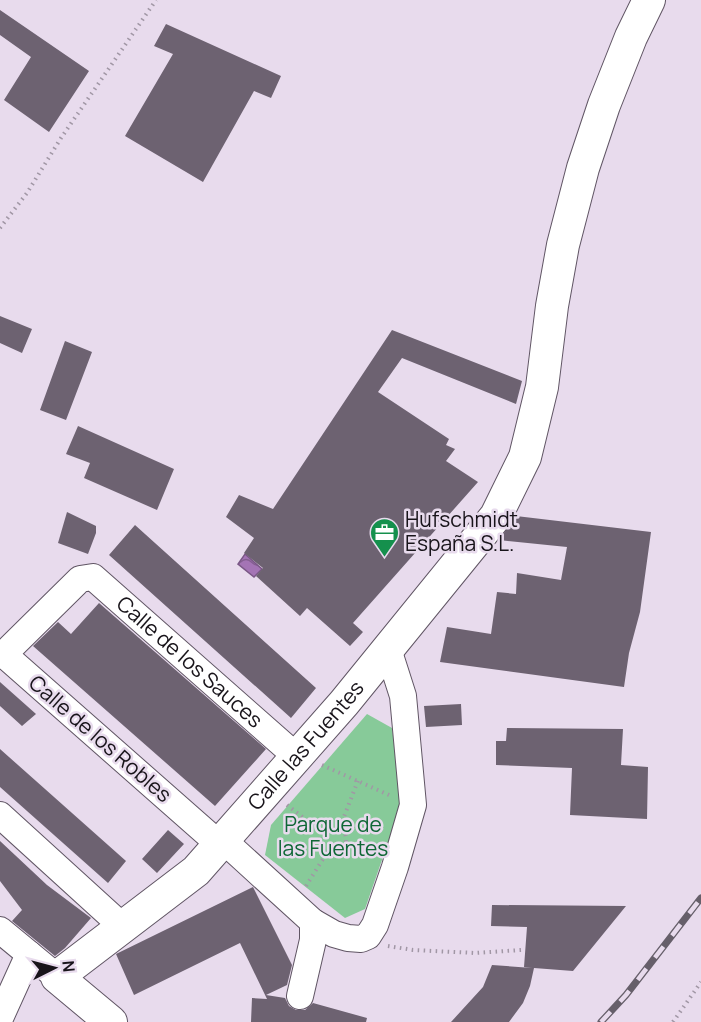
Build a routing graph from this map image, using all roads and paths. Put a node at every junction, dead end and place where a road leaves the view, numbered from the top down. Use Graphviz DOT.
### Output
graph roads {
  1 [pos="156,0"];
  2 [pos="649,0"];
  3 [pos="0,228"];
  4 [pos="80,579"];
  5 [pos="388,649"];
  6 [pos="311,761"];
  7 [pos="358,780"];
  8 [pos="397,799"];
  9 [pos="290,808"];
  10 [pos="0,815"];
  11 [pos="340,827"];
  12 [pos="322,832"];
  13 [pos="221,842"];
  14 [pos="346,842"];
  15 [pos="328,851"];
  16 [pos="398,859"];
  17 [pos="294,904"];
  18 [pos="313,922"];
  19 [pos="123,927"];
  20 [pos="0,930"];
  21 [pos="368,936"];
  22 [pos="521,950"];
  23 [pos="28,954"];
  24 [pos="57,977"];
  25 [pos="701,982"];
  26 [pos="300,996"];
  27 [pos="1,1019"];
  28 [pos="111,1022"];
  29 [pos="673,1022"];
  1 -- 3 [label="path"];
  2 -- 5 [label="street, Calle las Fuentes"];
  4 -- 6 [label="street, Calle de los Sauces"];
  4 -- 13 [label="street, Calle de los Robles"];
  5 -- 6 [label="street, Calle las Fuentes"];
  5 -- 16 [label="street, Calle las Fuentes"];
  6 -- 7 [label="path"];
  6 -- 13 [label="street, Calle las Fuentes"];
  7 -- 8 [label="path"];
  7 -- 11 [label="path"];
  9 -- 12 [label="path"];
  10 -- 19 [label="street"];
  11 -- 12 [label="path"];
  11 -- 14 [label="path"];
  12 -- 15 [label="path"];
  13 -- 17 [label="street"];
  13 -- 19 [label="street, Calle las Fuentes"];
  14 -- 15 [label="path"];
  14 -- 16 [label="path"];
  15 -- 17 [label="path"];
  16 -- 21 [label="street, Calle las Fuentes"];
  17 -- 18 [label="street"];
  18 -- 21 [label="street"];
  18 -- 26 [label="street"];
  19 -- 24 [label="street, Calle las Fuentes"];
  20 -- 23 [label="street"];
  21 -- 22 [label="path"];
  23 -- 24 [label="street"];
  23 -- 27 [label="street"];
  24 -- 28 [label="street"];
  25 -- 29 [label="path"];
}
